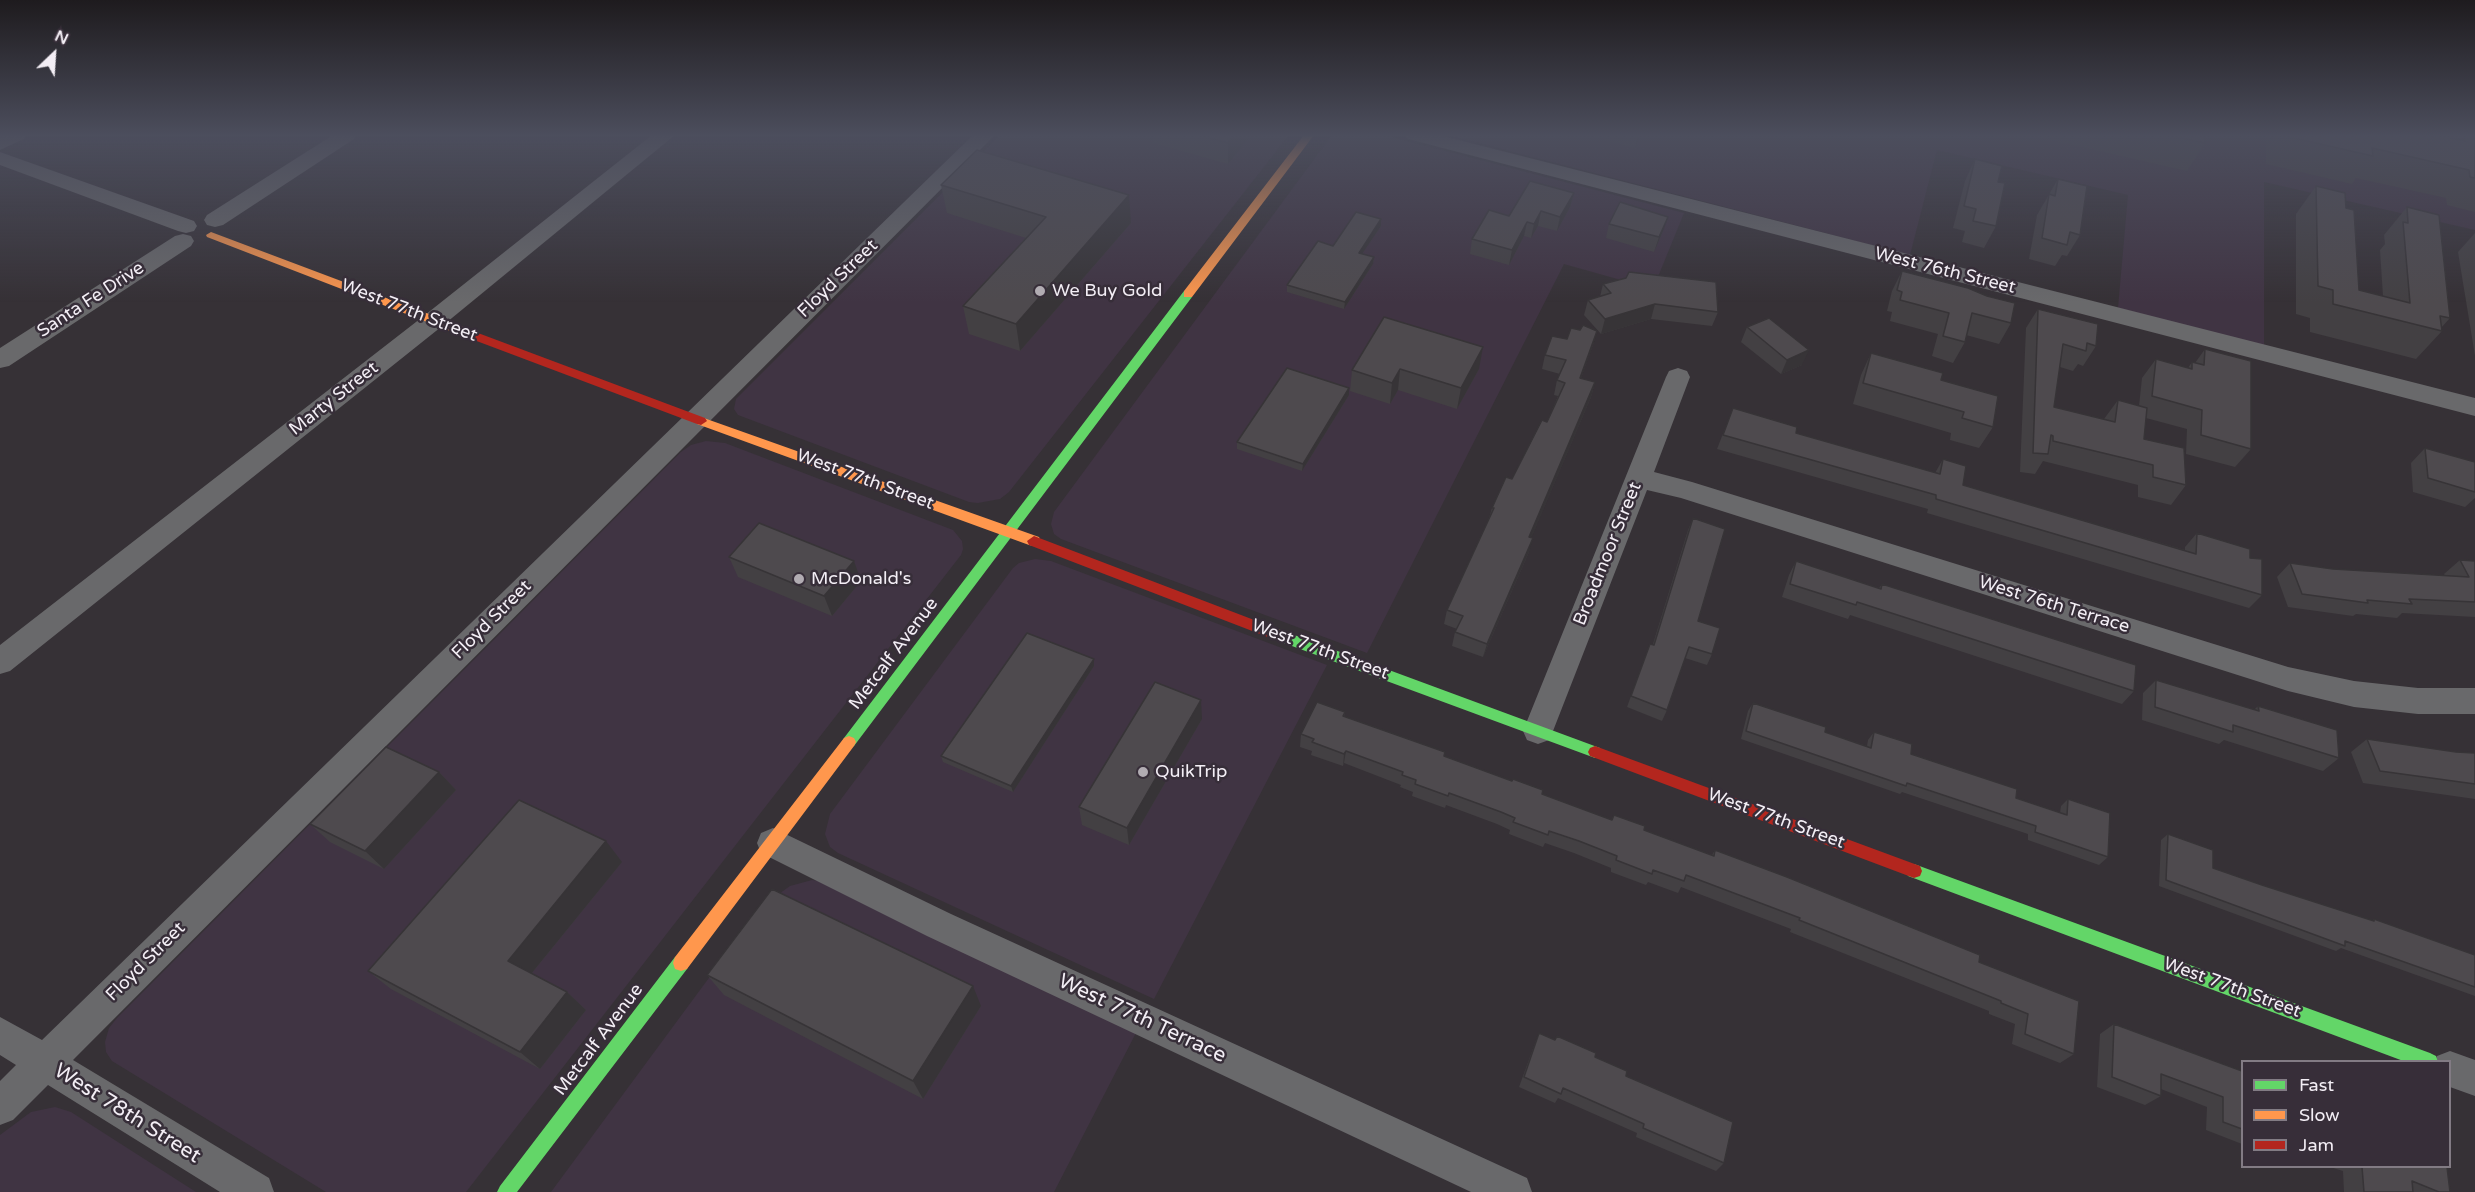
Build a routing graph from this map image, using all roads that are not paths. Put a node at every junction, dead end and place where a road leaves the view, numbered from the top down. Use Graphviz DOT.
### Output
graph roads {
  1 [pos="80,191"];
  2 [pos="267,191"];
  3 [pos="596,191"];
  4 [pos="927,191"];
  5 [pos="1266,191"];
  6 [pos="1632,191"];
  7 [pos="213,228"];
  8 [pos="185,233"];
  9 [pos="433,321"];
  10 [pos="0,360"];
  11 [pos="1678,377"];
  12 [pos="2475,407"];
  13 [pos="695,419"];
  14 [pos="1638,478"];
  15 [pos="1010,532"];
  16 [pos="0,662"];
  17 [pos="2475,701"];
  18 [pos="1538,731"];
  19 [pos="773,843"];
  20 [pos="0,1035"];
  21 [pos="2425,1060"];
  22 [pos="44,1063"];
  23 [pos="2451,1069"];
  24 [pos="2475,1078"];
  25 [pos="0,1107"];
  26 [pos="255,1192"];
  27 [pos="506,1192"];
  28 [pos="1513,1192"];
  1 -- 8 [label="street"];
  2 -- 7 [label="street"];
  3 -- 9 [label="street, Marty Street"];
  4 -- 13 [label="street, Floyd Street"];
  5 -- 15 [label="street, Metcalf Avenue"];
  6 -- 12 [label="street, West 76th Street"];
  7 -- 8 [label="street"];
  7 -- 9 [label="street, West 77th Street"];
  8 -- 10 [label="street, Santa Fe Drive"];
  9 -- 13 [label="street, West 77th Street"];
  9 -- 16 [label="street, Marty Street"];
  11 -- 14 [label="street, Broadmoor Street"];
  13 -- 15 [label="street, West 77th Street"];
  13 -- 22 [label="street, Floyd Street"];
  14 -- 17 [label="street, West 76th Terrace"];
  14 -- 18 [label="street, Broadmoor Street"];
  15 -- 18 [label="street, West 77th Street"];
  15 -- 19 [label="street, Metcalf Avenue"];
  18 -- 21 [label="street, West 77th Street"];
  19 -- 27 [label="street, Metcalf Avenue"];
  19 -- 28 [label="street, West 77th Terrace"];
  20 -- 22 [label="street, West 78th Street"];
  22 -- 25 [label="street, Floyd Street"];
  22 -- 26 [label="street, West 78th Street"];
  23 -- 24 [label="street"];
}
